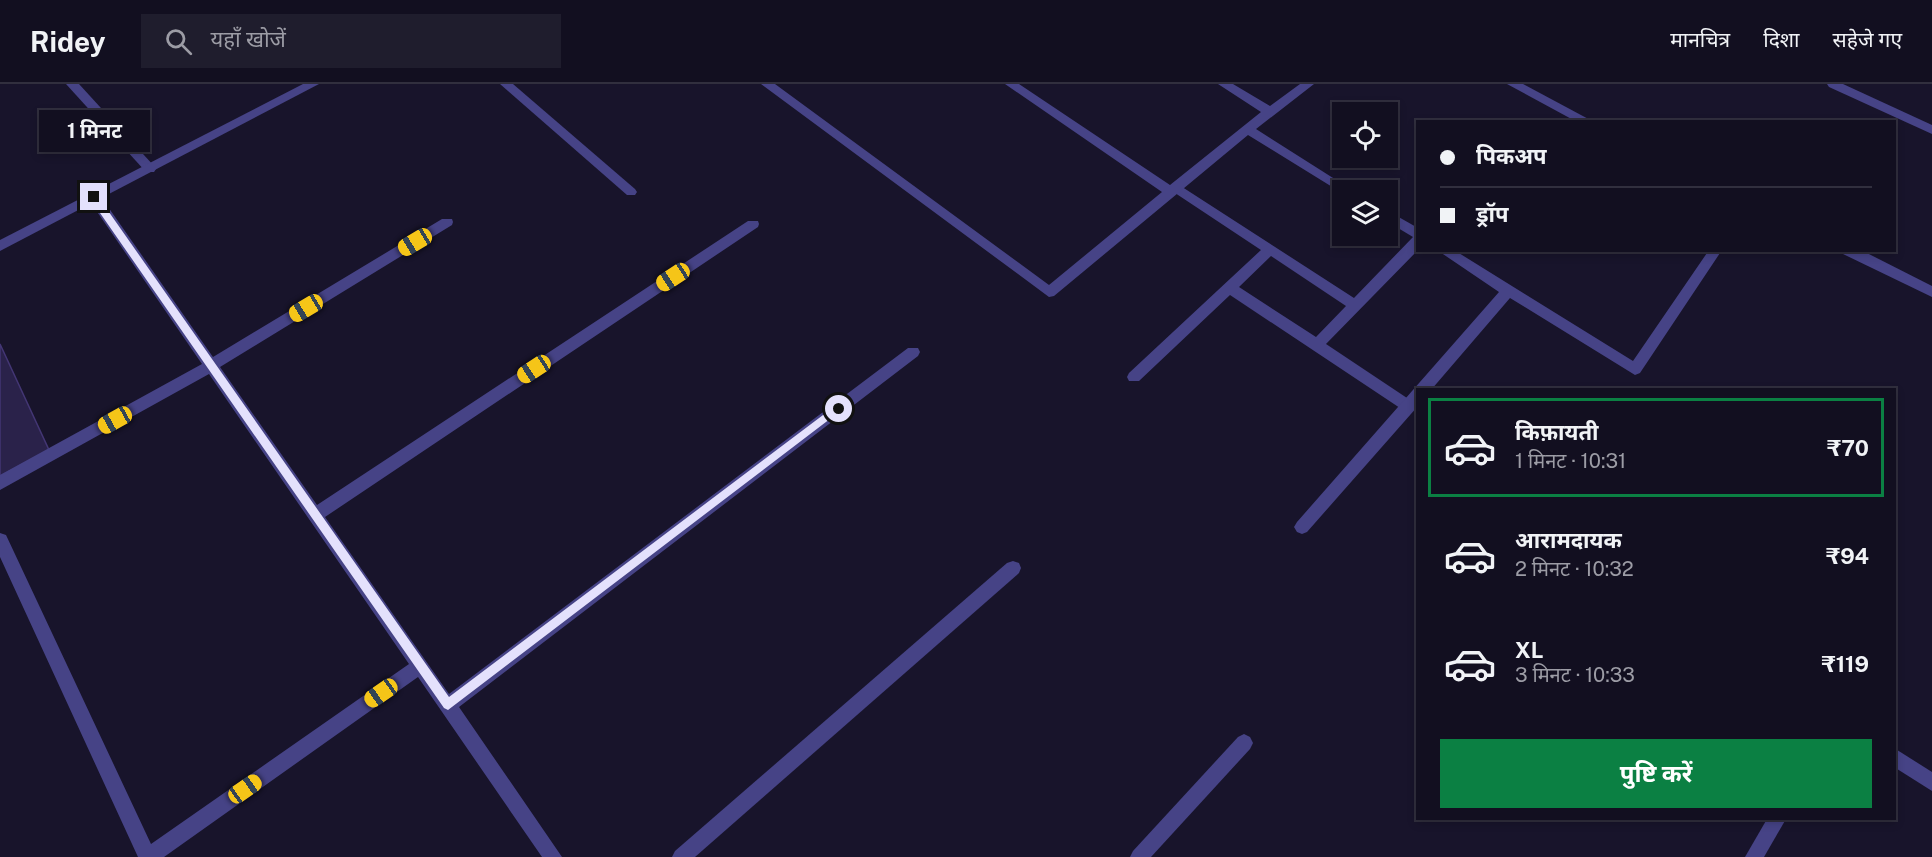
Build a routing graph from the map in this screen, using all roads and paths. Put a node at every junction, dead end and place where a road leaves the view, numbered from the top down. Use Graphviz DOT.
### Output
graph roads {
  1 [pos="72,84"];
  2 [pos="313,84"];
  3 [pos="506,84"];
  4 [pos="767,84"];
  5 [pos="1011,84"];
  6 [pos="1224,84"];
  7 [pos="1308,84"];
  8 [pos="1512,84"];
  9 [pos="1833,84"];
  10 [pos="1270,112"];
  11 [pos="1584,120"];
  12 [pos="1247,129"];
  13 [pos="1932,130"];
  14 [pos="150,169"];
  15 [pos="1332,181"];
  16 [pos="1174,190"];
  17 [pos="631,192"];
  18 [pos="94,197"];
  19 [pos="447,222"];
  20 [pos="1398,222"];
  21 [pos="753,224"];
  22 [pos="1416,234"];
  23 [pos="1416,243"];
  24 [pos="0,246"];
  25 [pos="1270,249"];
  26 [pos="1446,252"];
  27 [pos="1715,252"];
  28 [pos="1852,252"];
  29 [pos="1229,287"];
  30 [pos="1508,291"];
  31 [pos="1932,292"];
  32 [pos="1355,305"];
  33 [pos="1317,345"];
  34 [pos="913,352"];
  35 [pos="212,366"];
  36 [pos="1134,376"];
  37 [pos="1424,388"];
  38 [pos="1413,400"];
  39 [pos="0,483"];
  40 [pos="315,515"];
  41 [pos="1302,527"];
  42 [pos="0,540"];
  43 [pos="1013,568"];
  44 [pos="420,666"];
  45 [pos="448,705"];
  46 [pos="1244,743"];
  47 [pos="1896,757"];
  48 [pos="1932,782"];
  49 [pos="1776,820"];
  50 [pos="148,857"];
  51 [pos="553,857"];
  52 [pos="681,857"];
  53 [pos="1139,857"];
  54 [pos="1754,857"];
  1 -- 14 [label="street"];
  2 -- 14 [label="street"];
  3 -- 17 [label="street"];
  4 -- 16 [label="street"];
  5 -- 16 [label="street"];
  6 -- 10 [label="street"];
  7 -- 10 [label="street"];
  8 -- 11 [label="street"];
  9 -- 13 [label="street"];
  10 -- 12 [label="street"];
  12 -- 15 [label="street"];
  12 -- 16 [label="street"];
  14 -- 18 [label="street"];
  16 -- 25 [label="street"];
  18 -- 24 [label="street"];
  18 -- 35 [label="street"];
  19 -- 35 [label="street"];
  20 -- 22 [label="street"];
  21 -- 40 [label="street"];
  23 -- 32 [label="street"];
  25 -- 29 [label="street"];
  25 -- 32 [label="street"];
  26 -- 30 [label="street"];
  27 -- 30 [label="street"];
  28 -- 31 [label="street"];
  29 -- 33 [label="street"];
  29 -- 36 [label="street"];
  30 -- 37 [label="street"];
  32 -- 33 [label="street"];
  33 -- 38 [label="street"];
  34 -- 45 [label="street"];
  35 -- 39 [label="street"];
  35 -- 40 [label="street"];
  38 -- 41 [label="street"];
  40 -- 44 [label="street"];
  42 -- 50 [label="street"];
  43 -- 52 [label="street"];
  44 -- 45 [label="street"];
  44 -- 50 [label="street"];
  45 -- 51 [label="street"];
  46 -- 53 [label="street"];
  47 -- 48 [label="street"];
  49 -- 54 [label="street"];
}
